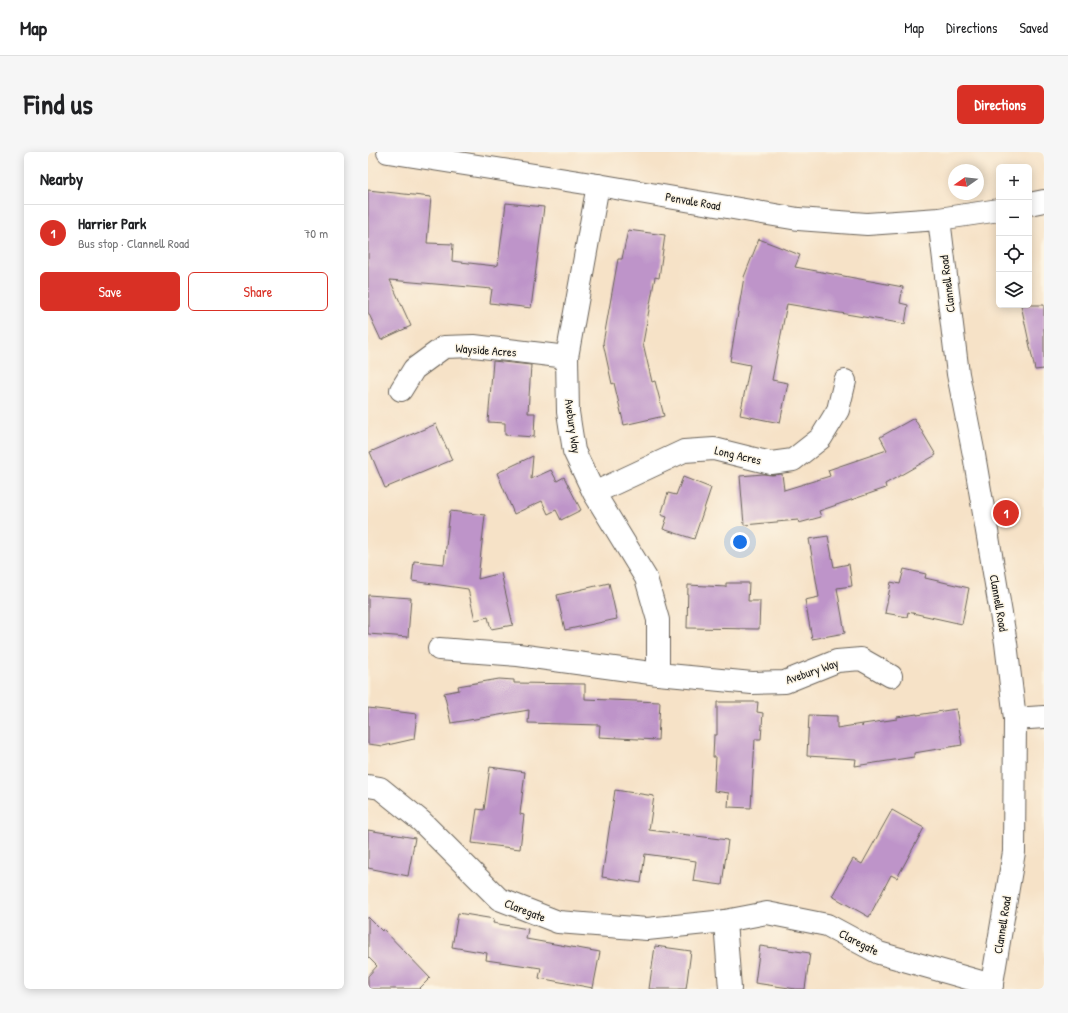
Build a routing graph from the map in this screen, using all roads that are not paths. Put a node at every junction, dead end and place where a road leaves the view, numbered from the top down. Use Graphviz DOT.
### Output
graph roads {
  1 [pos="388,152"];
  2 [pos="598,185"];
  3 [pos="1044,201"];
  4 [pos="1032,203"];
  5 [pos="996,211"];
  6 [pos="940,220"];
  7 [pos="567,357"];
  8 [pos="845,381"];
  9 [pos="401,390"];
  10 [pos="594,493"];
  11 [pos="439,649"];
  12 [pos="658,674"];
  13 [pos="891,676"];
  14 [pos="1044,717"];
  15 [pos="1015,720"];
  16 [pos="368,786"];
  17 [pos="725,921"];
  18 [pos="991,987"];
  19 [pos="730,989"];
  1 -- 2 [label="street, Penvale Road"];
  2 -- 6 [label="street, Penvale Road"];
  2 -- 7 [label="street, Avebury Way"];
  3 -- 4 [label="street"];
  5 -- 6 [label="street, Penvale Road"];
  6 -- 15 [label="street, Clannell Road"];
  7 -- 9 [label="street, Wayside Acres"];
  7 -- 10 [label="street, Avebury Way"];
  8 -- 10 [label="street, Long Acres"];
  10 -- 12 [label="street, Avebury Way"];
  11 -- 12 [label="street, Avebury Way"];
  12 -- 13 [label="street, Avebury Way"];
  14 -- 15 [label="street"];
  15 -- 18 [label="street, Clannell Road"];
  16 -- 17 [label="street, Claregate"];
  17 -- 18 [label="street, Claregate"];
  17 -- 19 [label="street"];
}
